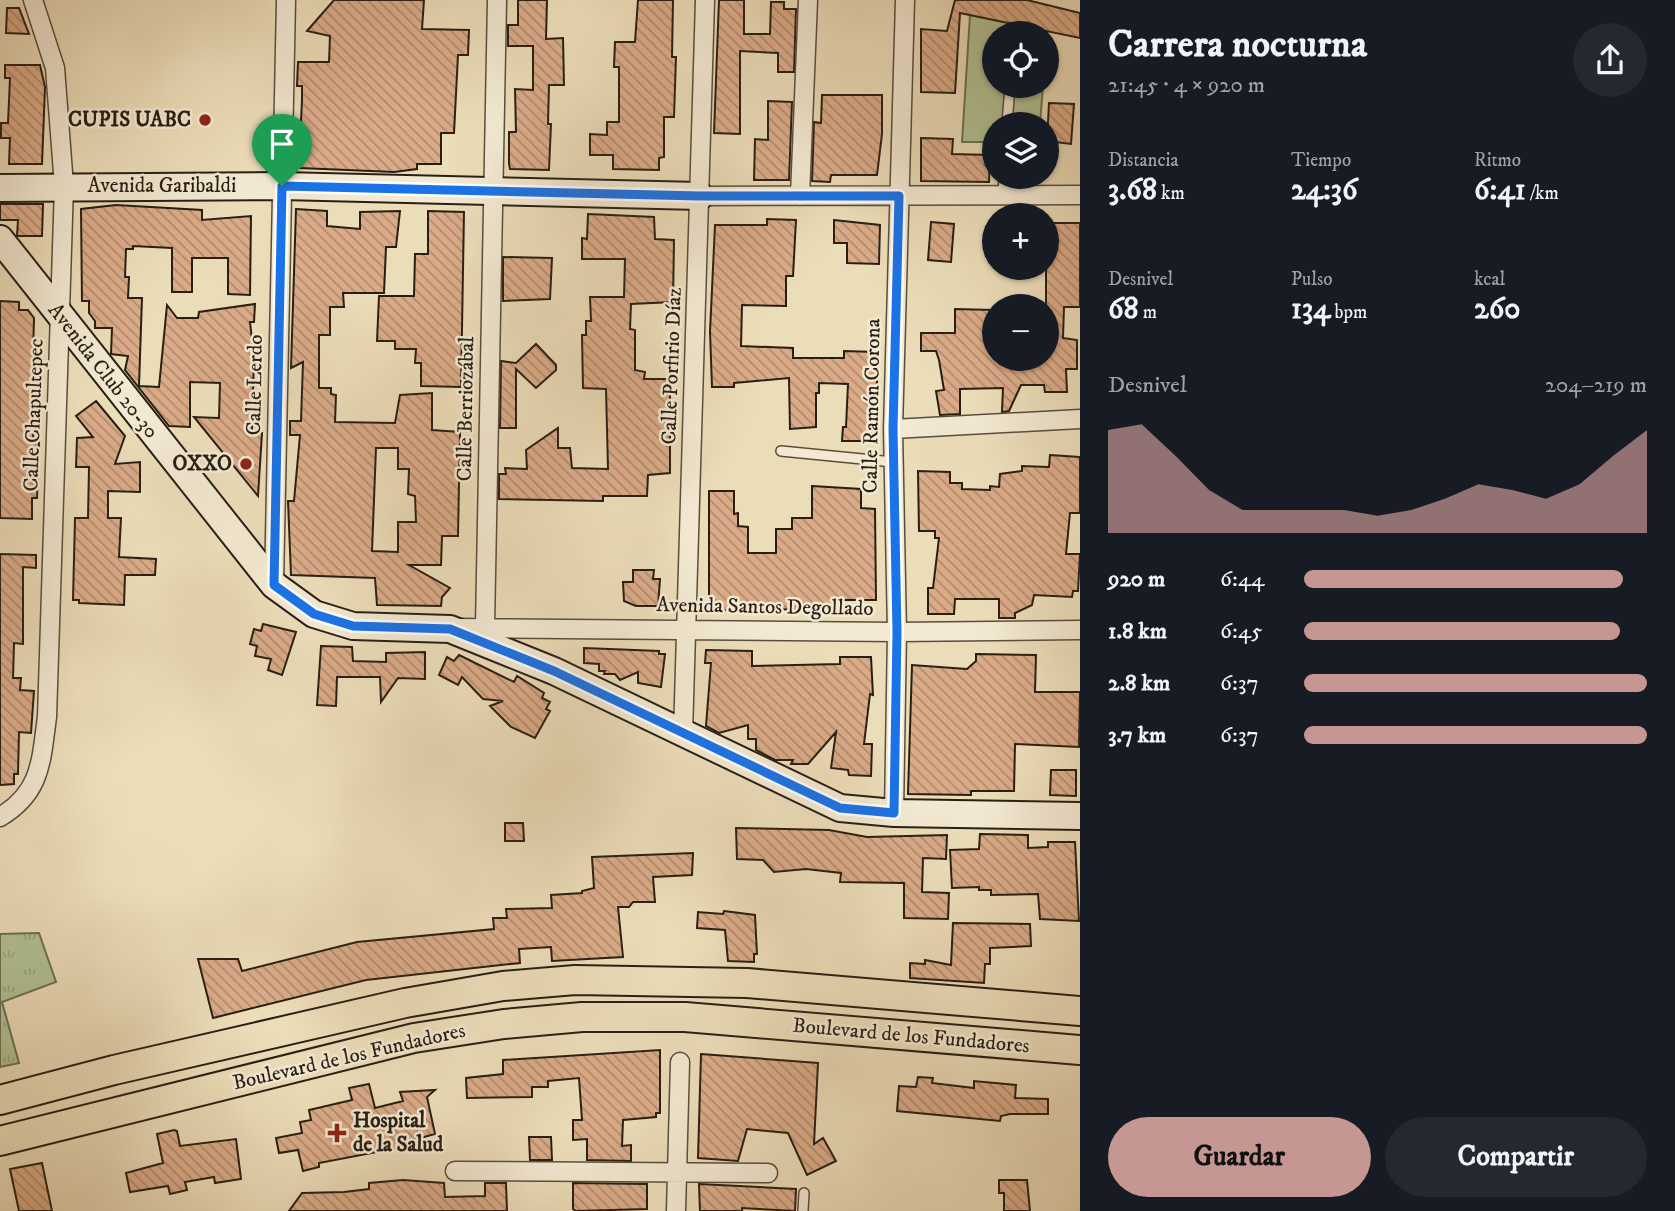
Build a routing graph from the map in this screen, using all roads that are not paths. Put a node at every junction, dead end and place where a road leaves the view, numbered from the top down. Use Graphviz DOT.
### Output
graph roads {
  1 [pos="33,0"];
  2 [pos="286,0"];
  3 [pos="497,0"];
  4 [pos="705,0"];
  5 [pos="808,0"];
  6 [pos="905,0"];
  7 [pos="64,186"];
  8 [pos="282,186"];
  9 [pos="0,188"];
  10 [pos="1003,189"];
  11 [pos="493,192"];
  12 [pos="1080,195"];
  13 [pos="700,196"];
  14 [pos="800,196"];
  15 [pos="899,196"];
  16 [pos="1003,196"];
  17 [pos="0,239"];
  18 [pos="60,316"];
  19 [pos="1080,419"];
  20 [pos="893,429"];
  21 [pos="781,451"];
  22 [pos="893,461"];
  23 [pos="274,585"];
  24 [pos="485,626"];
  25 [pos="450,629"];
  26 [pos="686,629"];
  27 [pos="1080,630"];
  28 [pos="897,632"];
  29 [pos="683,734"];
  30 [pos="894,813"];
  31 [pos="1080,816"];
  32 [pos="0,817"];
  33 [pos="687,980"];
  34 [pos="1080,1011"];
  35 [pos="685,1017"];
  36 [pos="1080,1050"];
  37 [pos="680,1062"];
  38 [pos="0,1100"];
  39 [pos="0,1141"];
  40 [pos="455,1171"];
  41 [pos="676,1173"];
  42 [pos="768,1173"];
  43 [pos="804,1194"];
  44 [pos="676,1211"];
  45 [pos="803,1211"];
  1 -- 7 [label="street, Calle Chapultepec"];
  2 -- 8 [label="street, Calle Lerdo"];
  3 -- 11 [label="street, Calle Berriozábal"];
  4 -- 13 [label="street, Calle Porfirio Díaz"];
  5 -- 14 [label="street"];
  6 -- 15 [label="street, Calle Ramón Corona"];
  7 -- 8 [label="main road, Avenida Garibaldi"];
  7 -- 9 [label="main road, Avenida Garibaldi"];
  7 -- 18 [label="street, Calle Chapultepec"];
  8 -- 11 [label="main road, Avenida Garibaldi"];
  8 -- 23 [label="street, Calle Lerdo"];
  10 -- 16 [label="lane"];
  11 -- 13 [label="main road, Avenida Garibaldi"];
  11 -- 24 [label="street, Calle Berriozábal"];
  12 -- 16 [label="street, Avenida Garibaldi"];
  13 -- 14 [label="street, Avenida Garibaldi"];
  13 -- 26 [label="street, Calle Porfirio Díaz"];
  14 -- 15 [label="street, Avenida Garibaldi"];
  15 -- 16 [label="street, Avenida Garibaldi"];
  15 -- 20 [label="street, Calle Ramón Corona"];
  17 -- 18 [label="main road, Avenida Club 20-30"];
  18 -- 23 [label="main road, Avenida Club 20-30"];
  18 -- 32 [label="street, Calle Chapultepec"];
  19 -- 20 [label="street"];
  20 -- 22 [label="street, Calle Ramón Corona"];
  21 -- 22 [label="lane"];
  22 -- 28 [label="street, Calle Ramón Corona"];
  23 -- 25 [label="main road, Avenida Club 20-30"];
  24 -- 25 [label="street, Avenida Santos Degollado"];
  24 -- 26 [label="street, Avenida Santos Degollado"];
  25 -- 29 [label="main road"];
  26 -- 28 [label="street, Avenida Santos Degollado"];
  26 -- 29 [label="street, Calle Porfirio Díaz"];
  27 -- 28 [label="street, Avenida Santos Degollado"];
  28 -- 30 [label="street, Calle Ramón Corona"];
  29 -- 30 [label="main road"];
  30 -- 31 [label="main road"];
  33 -- 34 [label="main road, Boulevard de los Fundadores"];
  33 -- 35 [label="main road"];
  33 -- 38 [label="main road, Boulevard de los Fundadores"];
  35 -- 36 [label="main road, Boulevard de los Fundadores"];
  35 -- 39 [label="main road, Boulevard de los Fundadores"];
  37 -- 41 [label="street"];
  40 -- 41 [label="street"];
  41 -- 42 [label="street"];
  41 -- 44 [label="street"];
  43 -- 45 [label="lane"];
}
